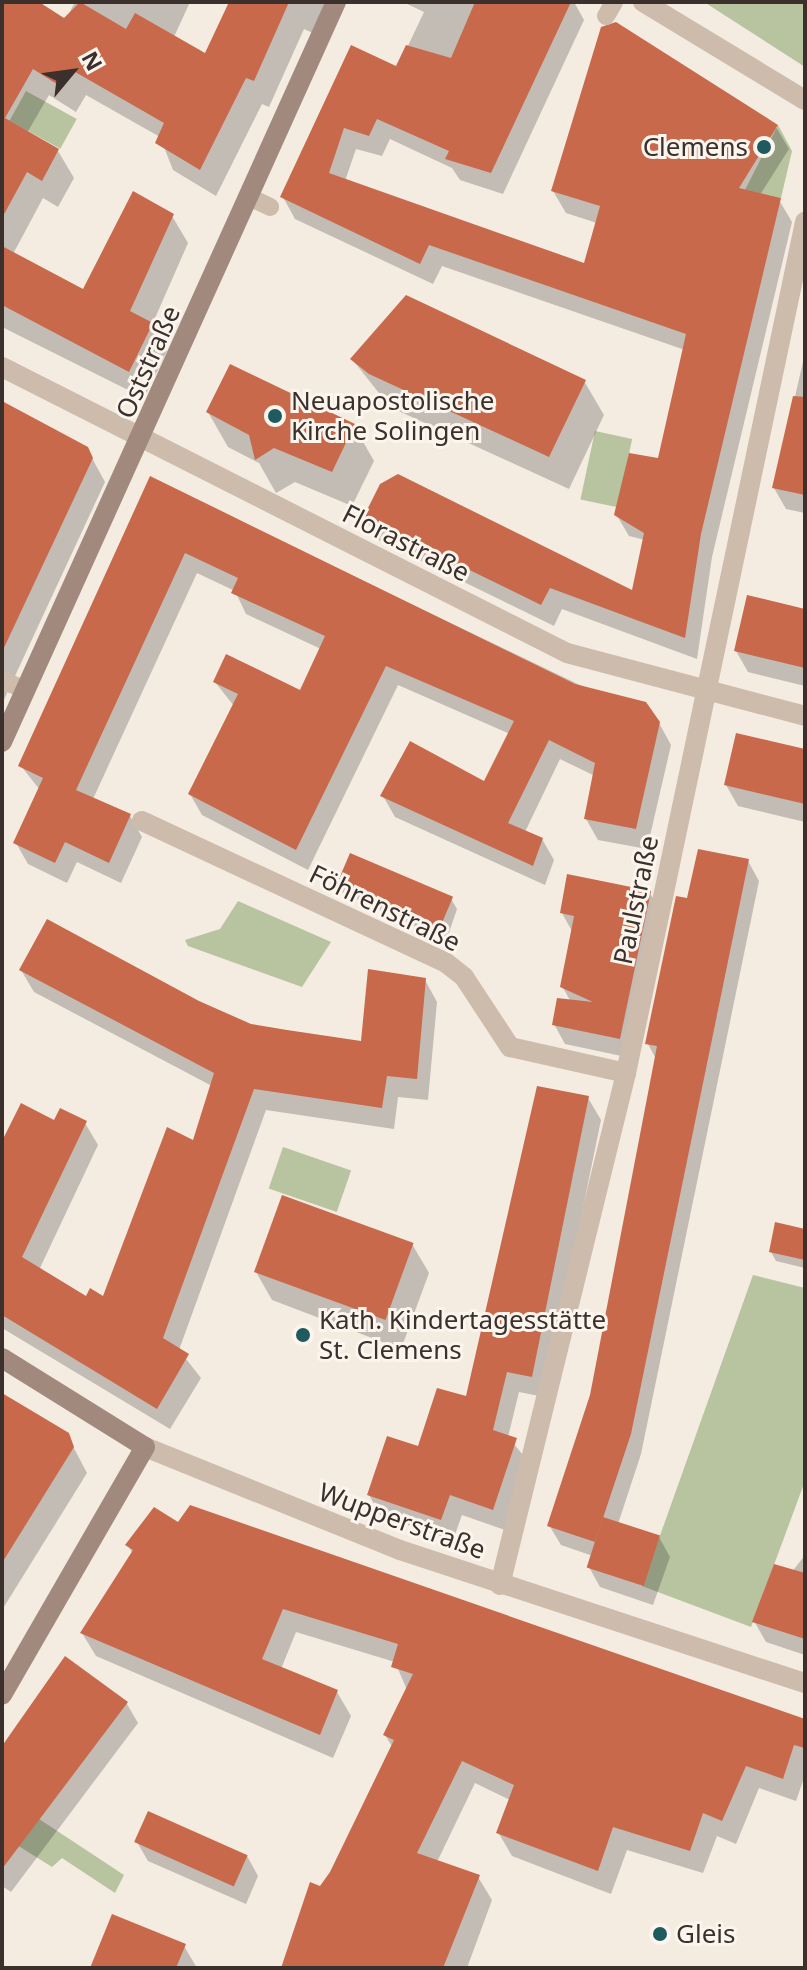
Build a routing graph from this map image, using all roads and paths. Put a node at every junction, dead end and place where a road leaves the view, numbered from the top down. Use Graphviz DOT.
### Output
graph roads {
  1 [pos="336,2"];
  2 [pos="643,2"];
  3 [pos="805,100"];
  4 [pos="251,198"];
  5 [pos="270,207"];
  6 [pos="805,222"];
  7 [pos="2,367"];
  8 [pos="142,438"];
  9 [pos="2,680"];
  10 [pos="26,690"];
  11 [pos="704,690"];
  12 [pos="9,710"];
  13 [pos="805,716"];
  14 [pos="2,742"];
  15 [pos="142,821"];
  16 [pos="626,1073"];
  17 [pos="2,1358"];
  18 [pos="145,1447"];
  19 [pos="500,1585"];
  20 [pos="805,1683"];
  21 [pos="2,1695"];
  1 -- 4 [label="street, Oststraße"];
  2 -- 3 [label="street"];
  4 -- 5 [label="lane"];
  4 -- 8 [label="street, Oststraße"];
  6 -- 11 [label="street, Paulstraße"];
  7 -- 8 [label="street, Florastraße"];
  8 -- 10 [label="street, Oststraße"];
  8 -- 11 [label="street, Florastraße"];
  9 -- 10 [label="lane"];
  10 -- 12 [label="street, Oststraße"];
  11 -- 13 [label="street, Florastraße"];
  11 -- 16 [label="street, Paulstraße"];
  12 -- 14 [label="street, Oststraße"];
  15 -- 16 [label="street, Föhrenstraße"];
  16 -- 19 [label="street, Paulstraße"];
  17 -- 18 [label="street, Wupperstraße"];
  18 -- 19 [label="street, Wupperstraße"];
  18 -- 21 [label="street"];
  19 -- 20 [label="street, Wupperstraße"];
}
